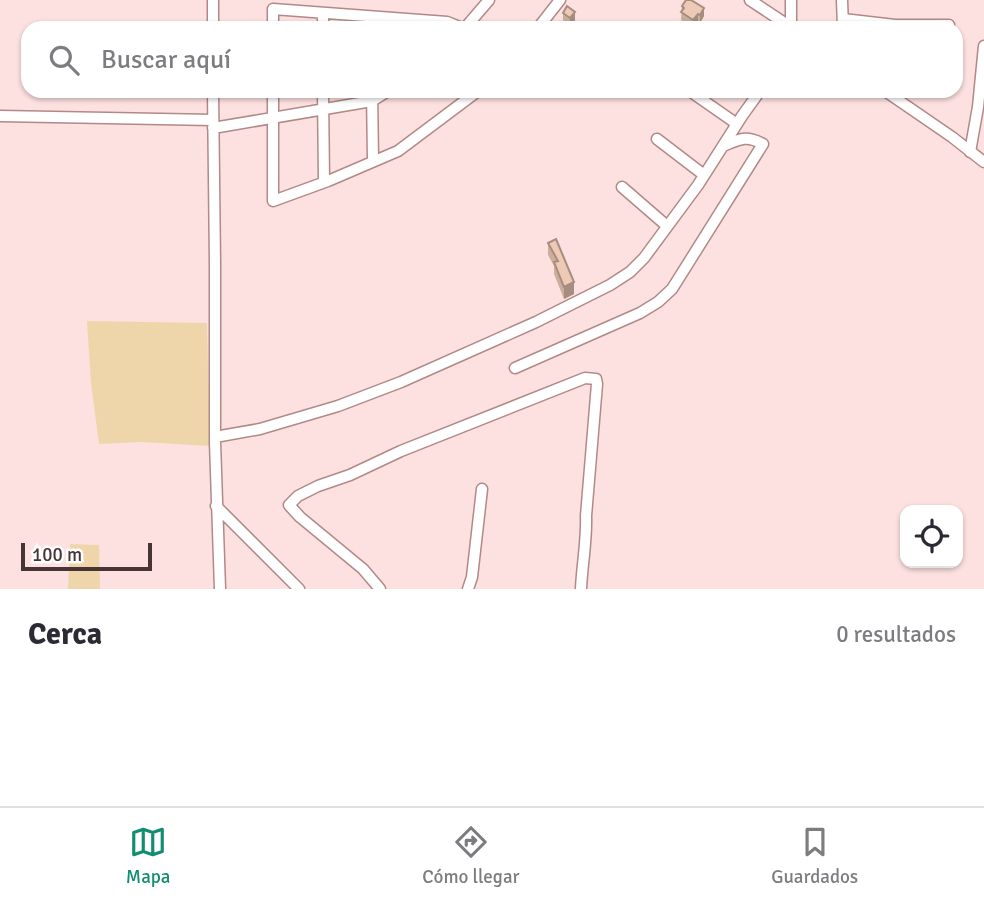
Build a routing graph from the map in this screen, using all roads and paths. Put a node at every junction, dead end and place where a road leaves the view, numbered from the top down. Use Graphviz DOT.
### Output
graph roads {
  1 [pos="213,0"];
  2 [pos="489,0"];
  3 [pos="559,0"];
  4 [pos="750,0"];
  5 [pos="791,0"];
  6 [pos="842,0"];
  7 [pos="323,13"];
  8 [pos="213,21"];
  9 [pos="273,21"];
  10 [pos="323,21"];
  11 [pos="362,21"];
  12 [pos="470,21"];
  13 [pos="543,21"];
  14 [pos="782,21"];
  15 [pos="792,21"];
  16 [pos="843,21"];
  17 [pos="984,46"];
  18 [pos="213,98"];
  19 [pos="273,98"];
  20 [pos="323,98"];
  21 [pos="365,98"];
  22 [pos="372,98"];
  23 [pos="469,98"];
  24 [pos="700,98"];
  25 [pos="755,98"];
  26 [pos="895,98"];
  27 [pos="324,109"];
  28 [pos="0,116"];
  29 [pos="273,118"];
  30 [pos="213,124"];
  31 [pos="737,124"];
  32 [pos="657,139"];
  33 [pos="723,146"];
  34 [pos="970,152"];
  35 [pos="373,160"];
  36 [pos="984,162"];
  37 [pos="704,175"];
  38 [pos="324,182"];
  39 [pos="622,187"];
  40 [pos="667,226"];
  41 [pos="515,368"];
  42 [pos="215,437"];
  43 [pos="482,489"];
  44 [pos="216,506"];
  45 [pos="220,589"];
  46 [pos="299,589"];
  47 [pos="380,589"];
  48 [pos="468,589"];
  49 [pos="581,589"];
  1 -- 8 [label="street"];
  2 -- 12 [label="street"];
  3 -- 13 [label="street"];
  4 -- 14 [label="street"];
  5 -- 15 [label="street"];
  6 -- 16 [label="street"];
  7 -- 9 [label="street"];
  7 -- 10 [label="street"];
  7 -- 11 [label="street"];
  17 -- 34 [label="street"];
  18 -- 30 [label="street"];
  19 -- 29 [label="street"];
  20 -- 27 [label="street"];
  21 -- 27 [label="street"];
  22 -- 35 [label="street"];
  23 -- 35 [label="street"];
  24 -- 31 [label="street"];
  25 -- 31 [label="street"];
  26 -- 34 [label="street"];
  27 -- 29 [label="street"];
  27 -- 38 [label="street"];
  28 -- 30 [label="street"];
  29 -- 30 [label="street"];
  29 -- 38 [label="street"];
  30 -- 42 [label="street"];
  31 -- 33 [label="street"];
  32 -- 37 [label="street"];
  33 -- 37 [label="street"];
  33 -- 41 [label="street"];
  34 -- 36 [label="street"];
  35 -- 38 [label="street"];
  37 -- 40 [label="street"];
  39 -- 40 [label="street"];
  40 -- 42 [label="street"];
  42 -- 44 [label="street"];
  43 -- 48 [label="street"];
  44 -- 45 [label="street"];
  44 -- 46 [label="street"];
  47 -- 49 [label="street"];
}
